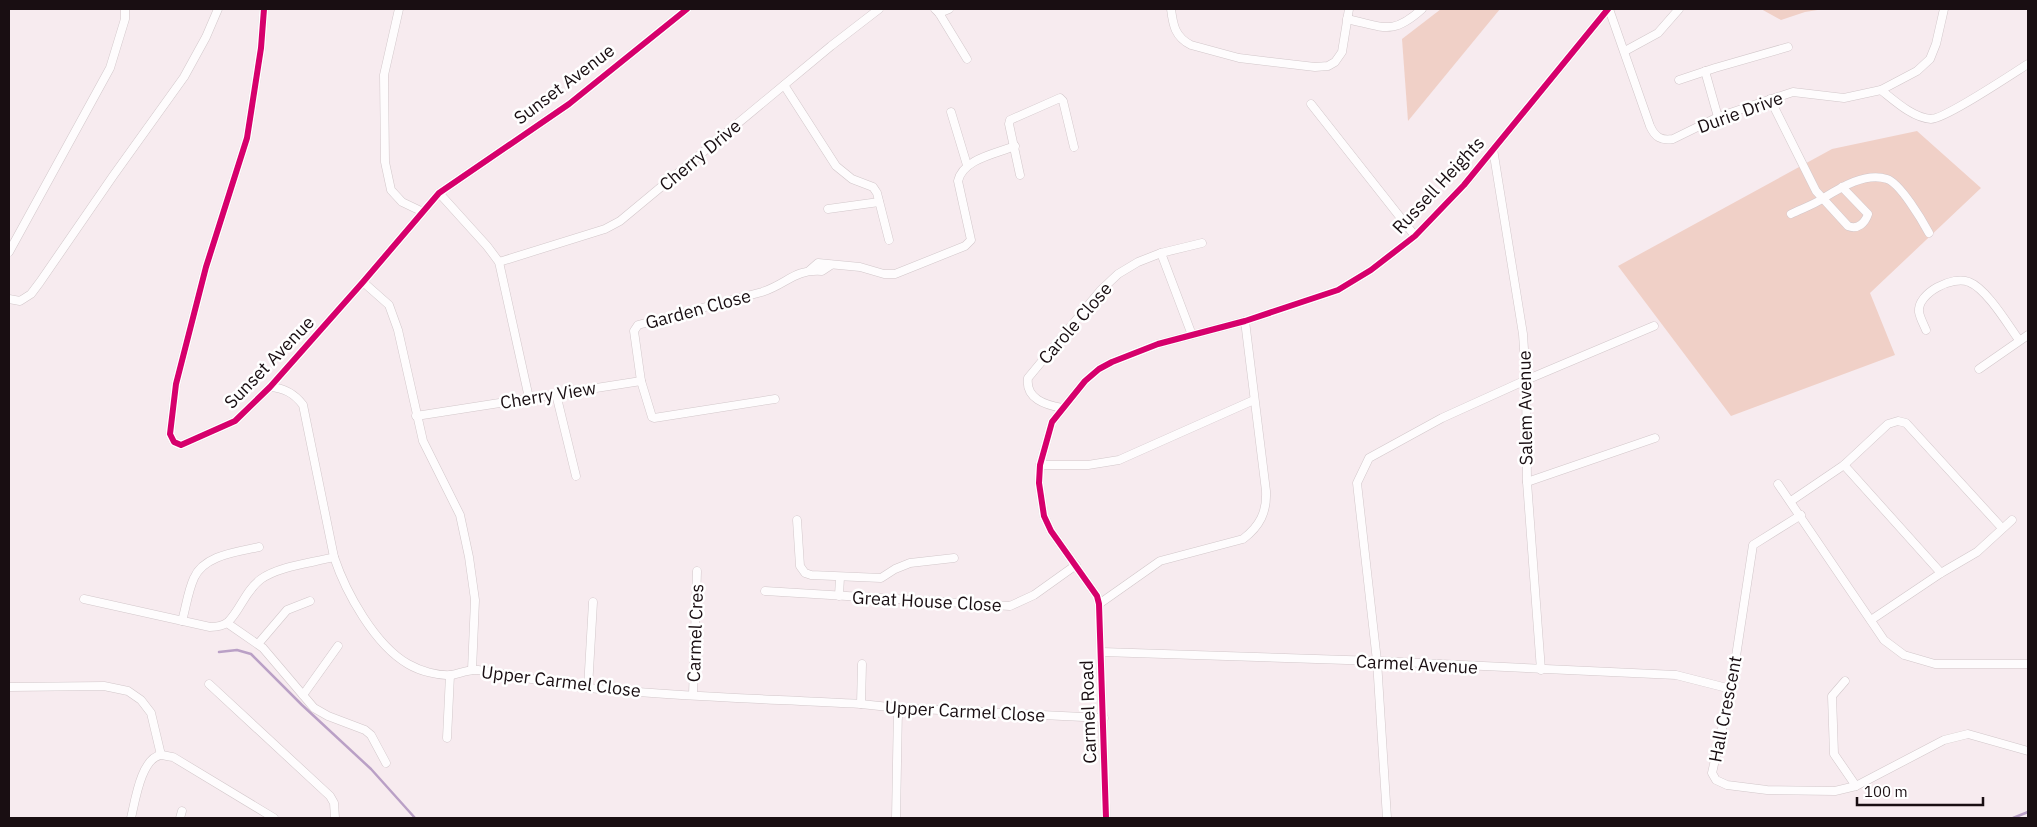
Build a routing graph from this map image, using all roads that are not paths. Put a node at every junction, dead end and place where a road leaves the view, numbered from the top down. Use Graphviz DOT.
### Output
graph roads {
  1 [pos="125,9"];
  2 [pos="218,9"];
  3 [pos="264,9"];
  4 [pos="399,9"];
  5 [pos="687,9"];
  6 [pos="879,9"];
  7 [pos="949,9"];
  8 [pos="1171,9"];
  9 [pos="1349,9"];
  10 [pos="1422,9"];
  11 [pos="1609,9"];
  12 [pos="1679,9"];
  13 [pos="1944,9"];
  14 [pos="937,11"];
  15 [pos="1347,19"];
  16 [pos="1788,48"];
  17 [pos="1625,52"];
  18 [pos="967,59"];
  19 [pos="2028,64"];
  20 [pos="1705,71"];
  21 [pos="1679,80"];
  22 [pos="784,85"];
  23 [pos="1882,90"];
  24 [pos="1770,99"];
  25 [pos="1311,104"];
  26 [pos="951,112"];
  27 [pos="1718,117"];
  28 [pos="1015,146"];
  29 [pos="1074,147"];
  30 [pos="1493,149"];
  31 [pos="967,165"];
  32 [pos="1020,176"];
  33 [pos="1842,187"];
  34 [pos="439,193"];
  35 [pos="1822,200"];
  36 [pos="879,202"];
  37 [pos="828,210"];
  38 [pos="423,212"];
  39 [pos="1791,214"];
  40 [pos="1929,233"];
  41 [pos="1415,236"];
  42 [pos="889,240"];
  43 [pos="1202,243"];
  44 [pos="9,252"];
  45 [pos="1161,253"];
  46 [pos="499,262"];
  47 [pos="363,282"];
  48 [pos="9,299"];
  49 [pos="1245,321"];
  50 [pos="1654,326"];
  51 [pos="1926,330"];
  52 [pos="1192,335"];
  53 [pos="2028,335"];
  54 [pos="2019,340"];
  55 [pos="1979,369"];
  56 [pos="1526,380"];
  57 [pos="641,381"];
  58 [pos="270,387"];
  59 [pos="556,394"];
  60 [pos="529,398"];
  61 [pos="774,399"];
  62 [pos="1254,400"];
  63 [pos="1062,408"];
  64 [pos="416,416"];
  65 [pos="1655,438"];
  66 [pos="1040,465"];
  67 [pos="1844,465"];
  68 [pos="576,476"];
  69 [pos="1527,482"];
  70 [pos="1778,484"];
  71 [pos="1791,501"];
  72 [pos="1801,515"];
  73 [pos="797,520"];
  74 [pos="2012,520"];
  75 [pos="2002,528"];
  76 [pos="259,547"];
  77 [pos="334,557"];
  78 [pos="954,558"];
  79 [pos="1076,565"];
  80 [pos="697,571"];
  81 [pos="1941,573"];
  82 [pos="840,577"];
  83 [pos="765,591"];
  84 [pos="839,596"];
  85 [pos="84,599"];
  86 [pos="310,601"];
  87 [pos="593,602"];
  88 [pos="1099,604"];
  89 [pos="1871,620"];
  90 [pos="182,621"];
  91 [pos="227,623"];
  92 [pos="258,644"];
  93 [pos="338,646"];
  94 [pos="1102,652"];
  95 [pos="1377,662"];
  96 [pos="862,664"];
  97 [pos="2028,664"];
  98 [pos="472,670"];
  99 [pos="1541,670"];
  100 [pos="450,675"];
  101 [pos="1845,681"];
  102 [pos="209,684"];
  103 [pos="9,687"];
  104 [pos="588,688"];
  105 [pos="1731,689"];
  106 [pos="303,695"];
  107 [pos="693,695"];
  108 [pos="861,704"];
  109 [pos="898,708"];
  110 [pos="1104,718"];
  111 [pos="447,738"];
  112 [pos="2028,751"];
  113 [pos="161,755"];
  114 [pos="386,763"];
  115 [pos="1856,786"];
  116 [pos="264,816"];
  117 [pos="131,818"];
  118 [pos="274,818"];
  119 [pos="335,818"];
  120 [pos="896,818"];
  121 [pos="1106,818"];
  122 [pos="1387,818"];
  1 -- 44 [label="street"];
  2 -- 48 [label="street"];
  3 -- 58 [label="street, Sunset Avenue"];
  4 -- 38 [label="street"];
  5 -- 34 [label="street, Sunset Avenue"];
  6 -- 22 [label="street, Cherry Drive"];
  7 -- 14 [label="street"];
  8 -- 15 [label="street"];
  9 -- 15 [label="street"];
  10 -- 15 [label="street"];
  11 -- 17 [label="street, Durie Drive"];
  11 -- 30 [label="street, Russell Heights"];
  12 -- 17 [label="street"];
  13 -- 23 [label="street, Durie Drive"];
  14 -- 18 [label="street"];
  16 -- 20 [label="street"];
  17 -- 27 [label="street, Durie Drive"];
  19 -- 23 [label="street"];
  20 -- 21 [label="street"];
  20 -- 27 [label="street"];
  22 -- 36 [label="street"];
  22 -- 46 [label="street, Cherry Drive"];
  23 -- 24 [label="street, Durie Drive"];
  24 -- 27 [label="street, Durie Drive"];
  24 -- 35 [label="street"];
  25 -- 41 [label="street"];
  26 -- 31 [label="street"];
  28 -- 29 [label="street"];
  28 -- 31 [label="street"];
  28 -- 32 [label="street"];
  30 -- 41 [label="street, Russell Heights"];
  30 -- 56 [label="street, Salem Avenue"];
  31 -- 57 [label="street, Garden Close"];
  33 -- 35 [label="street"];
  33 -- 35 [label="street"];
  33 -- 40 [label="street"];
  34 -- 38 [label="street, Sunset Avenue"];
  34 -- 46 [label="street"];
  35 -- 39 [label="street"];
  36 -- 37 [label="street"];
  36 -- 42 [label="street"];
  38 -- 47 [label="street, Sunset Avenue"];
  41 -- 49 [label="street, Russell Heights"];
  43 -- 45 [label="street, Carole Close"];
  45 -- 52 [label="street"];
  45 -- 63 [label="street, Carole Close"];
  46 -- 60 [label="street"];
  47 -- 58 [label="street, Sunset Avenue"];
  47 -- 64 [label="street"];
  49 -- 52 [label="street, Russell Heights"];
  49 -- 62 [label="street"];
  50 -- 56 [label="street"];
  51 -- 54 [label="street"];
  52 -- 63 [label="street, Russell Heights"];
  53 -- 54 [label="street"];
  54 -- 55 [label="street"];
  56 -- 69 [label="street, Salem Avenue"];
  56 -- 95 [label="street"];
  57 -- 59 [label="street, Cherry View"];
  57 -- 61 [label="street"];
  58 -- 77 [label="street, Upper Carmel Close"];
  59 -- 60 [label="street, Cherry View"];
  59 -- 68 [label="street"];
  60 -- 64 [label="street, Cherry View"];
  62 -- 66 [label="street"];
  62 -- 88 [label="street"];
  63 -- 66 [label="street, Russell Heights"];
  64 -- 98 [label="street"];
  65 -- 69 [label="street"];
  66 -- 79 [label="street, Russell Heights"];
  67 -- 71 [label="street"];
  67 -- 75 [label="street"];
  67 -- 81 [label="street"];
  69 -- 99 [label="street, Salem Avenue"];
  70 -- 71 [label="street"];
  71 -- 72 [label="street"];
  72 -- 89 [label="street"];
  72 -- 105 [label="street, Hall Crescent"];
  73 -- 82 [label="street"];
  74 -- 75 [label="street"];
  75 -- 81 [label="street"];
  76 -- 90 [label="street"];
  77 -- 91 [label="street"];
  77 -- 100 [label="street, Upper Carmel Close"];
  78 -- 82 [label="street"];
  79 -- 84 [label="street, Great House Close"];
  79 -- 88 [label="street, Russell Heights"];
  80 -- 107 [label="street, Carmel Cres"];
  81 -- 89 [label="street"];
  82 -- 84 [label="street"];
  83 -- 84 [label="street, Great House Close"];
  85 -- 90 [label="street"];
  86 -- 92 [label="street"];
  87 -- 104 [label="street"];
  88 -- 94 [label="street, Carmel Road"];
  89 -- 97 [label="street"];
  90 -- 91 [label="street"];
  91 -- 92 [label="street"];
  92 -- 106 [label="street"];
  93 -- 106 [label="street"];
  94 -- 95 [label="street, Carmel Avenue"];
  94 -- 110 [label="street, Carmel Road"];
  95 -- 99 [label="street, Carmel Avenue"];
  95 -- 122 [label="street"];
  96 -- 108 [label="street"];
  98 -- 100 [label="street, Upper Carmel Close"];
  98 -- 104 [label="street, Upper Carmel Close"];
  99 -- 105 [label="street, Carmel Avenue"];
  100 -- 111 [label="street"];
  101 -- 115 [label="street"];
  102 -- 119 [label="street"];
  103 -- 113 [label="street"];
  104 -- 107 [label="street, Upper Carmel Close"];
  105 -- 115 [label="street, Hall Crescent"];
  106 -- 114 [label="street"];
  107 -- 108 [label="street, Upper Carmel Close"];
  108 -- 109 [label="street, Upper Carmel Close"];
  109 -- 110 [label="street, Upper Carmel Close"];
  109 -- 120 [label="street"];
  110 -- 121 [label="street, Carmel Road"];
  112 -- 115 [label="street, Hall Crescent"];
  113 -- 116 [label="street"];
  113 -- 117 [label="street"];
  116 -- 118 [label="street"];
}
